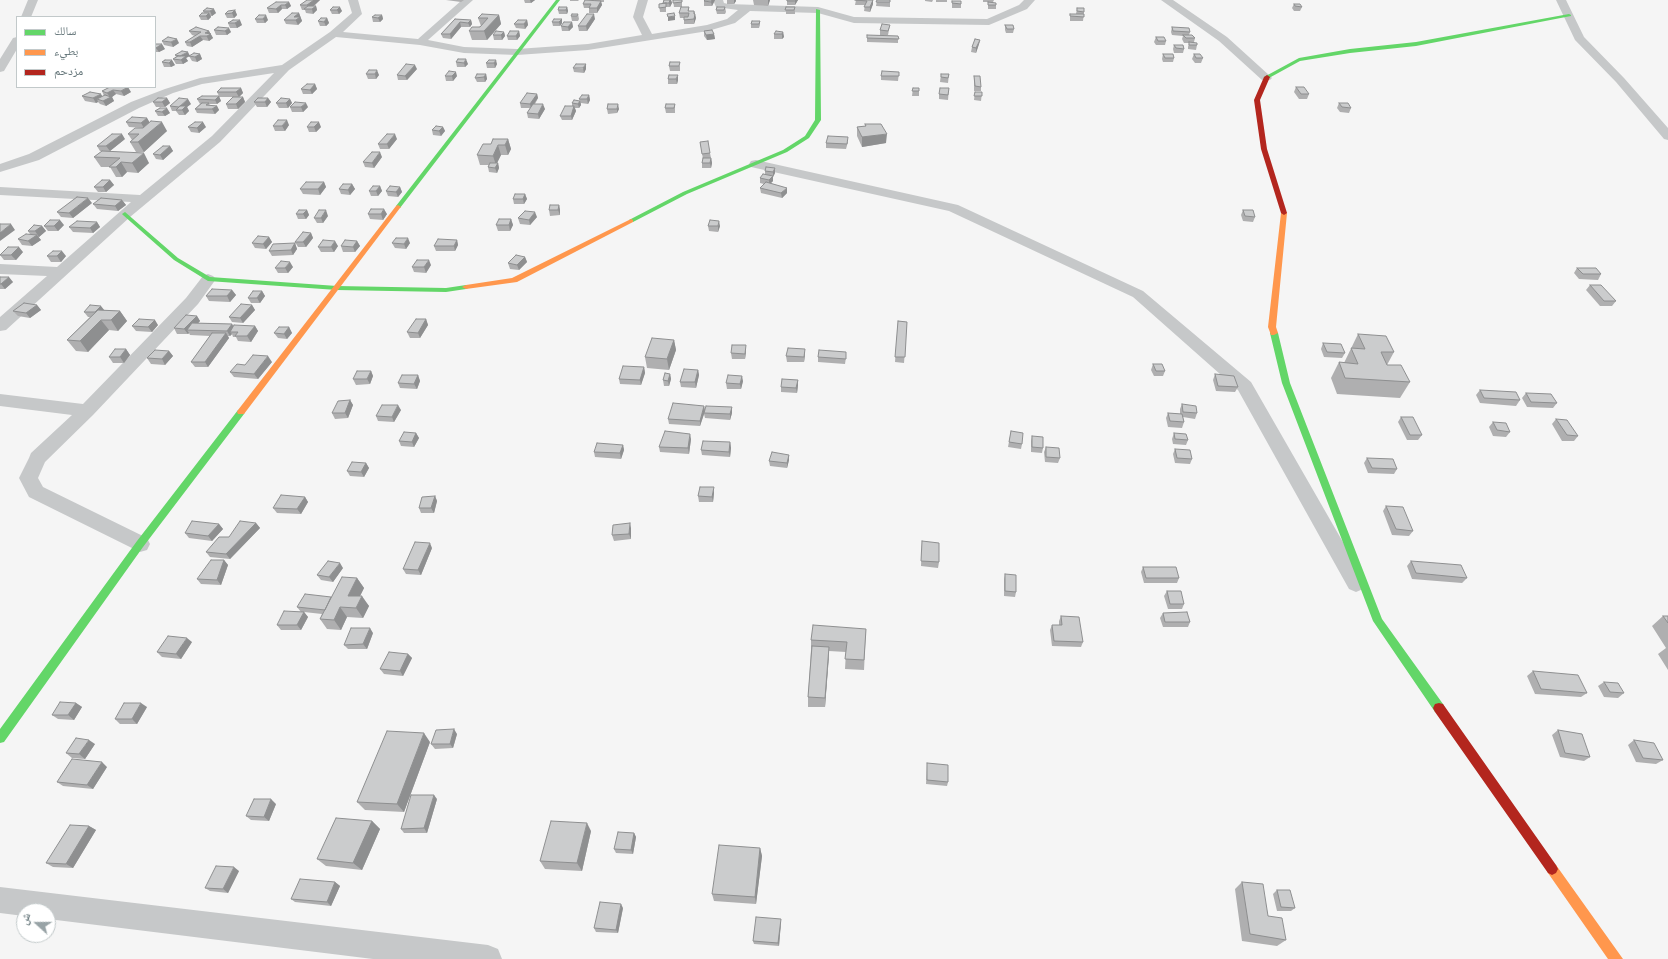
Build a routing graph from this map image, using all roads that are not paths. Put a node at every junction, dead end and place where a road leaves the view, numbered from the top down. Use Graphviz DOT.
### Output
graph roads {
  1 [pos="32,0"];
  2 [pos="353,0"];
  3 [pos="468,0"];
  4 [pos="558,0"];
  5 [pos="643,0"];
  6 [pos="718,0"];
  7 [pos="1030,0"];
  8 [pos="1166,0"];
  9 [pos="1561,0"];
  10 [pos="747,8"];
  11 [pos="818,10"];
  12 [pos="26,16"];
  13 [pos="1569,16"];
  14 [pos="334,34"];
  15 [pos="648,38"];
  16 [pos="16,42"];
  17 [pos="420,42"];
  18 [pos="517,52"];
  19 [pos="285,68"];
  20 [pos="0,69"];
  21 [pos="1266,78"];
  22 [pos="1668,136"];
  23 [pos="756,164"];
  24 [pos="0,168"];
  25 [pos="0,191"];
  26 [pos="143,199"];
  27 [pos="125,214"];
  28 [pos="0,269"];
  29 [pos="60,272"];
  30 [pos="208,279"];
  31 [pos="338,288"];
  32 [pos="0,326"];
  33 [pos="0,400"];
  34 [pos="87,411"];
  35 [pos="140,544"];
  36 [pos="1378,621"];
  37 [pos="0,738"];
  38 [pos="0,900"];
  39 [pos="488,959"];
  40 [pos="1616,959"];
  1 -- 12 [label="street"];
  2 -- 14 [label="street"];
  3 -- 17 [label="street"];
  4 -- 18 [label="street"];
  5 -- 15 [label="street"];
  6 -- 10 [label="street"];
  7 -- 11 [label="street"];
  8 -- 21 [label="street"];
  9 -- 13 [label="street"];
  10 -- 11 [label="street"];
  10 -- 15 [label="street"];
  11 -- 23 [label="street"];
  13 -- 21 [label="street"];
  13 -- 22 [label="street"];
  14 -- 17 [label="street"];
  14 -- 19 [label="street"];
  15 -- 18 [label="street"];
  16 -- 20 [label="street"];
  17 -- 18 [label="street"];
  18 -- 31 [label="street"];
  19 -- 24 [label="street"];
  19 -- 26 [label="street"];
  21 -- 36 [label="street"];
  23 -- 31 [label="street"];
  23 -- 36 [label="street"];
  25 -- 26 [label="street"];
  26 -- 27 [label="street"];
  27 -- 29 [label="street"];
  27 -- 30 [label="street"];
  28 -- 29 [label="street"];
  29 -- 32 [label="street"];
  30 -- 31 [label="street"];
  30 -- 34 [label="street"];
  31 -- 35 [label="street"];
  33 -- 34 [label="street"];
  34 -- 35 [label="street"];
  35 -- 37 [label="street"];
  36 -- 40 [label="street"];
  38 -- 39 [label="street"];
}
